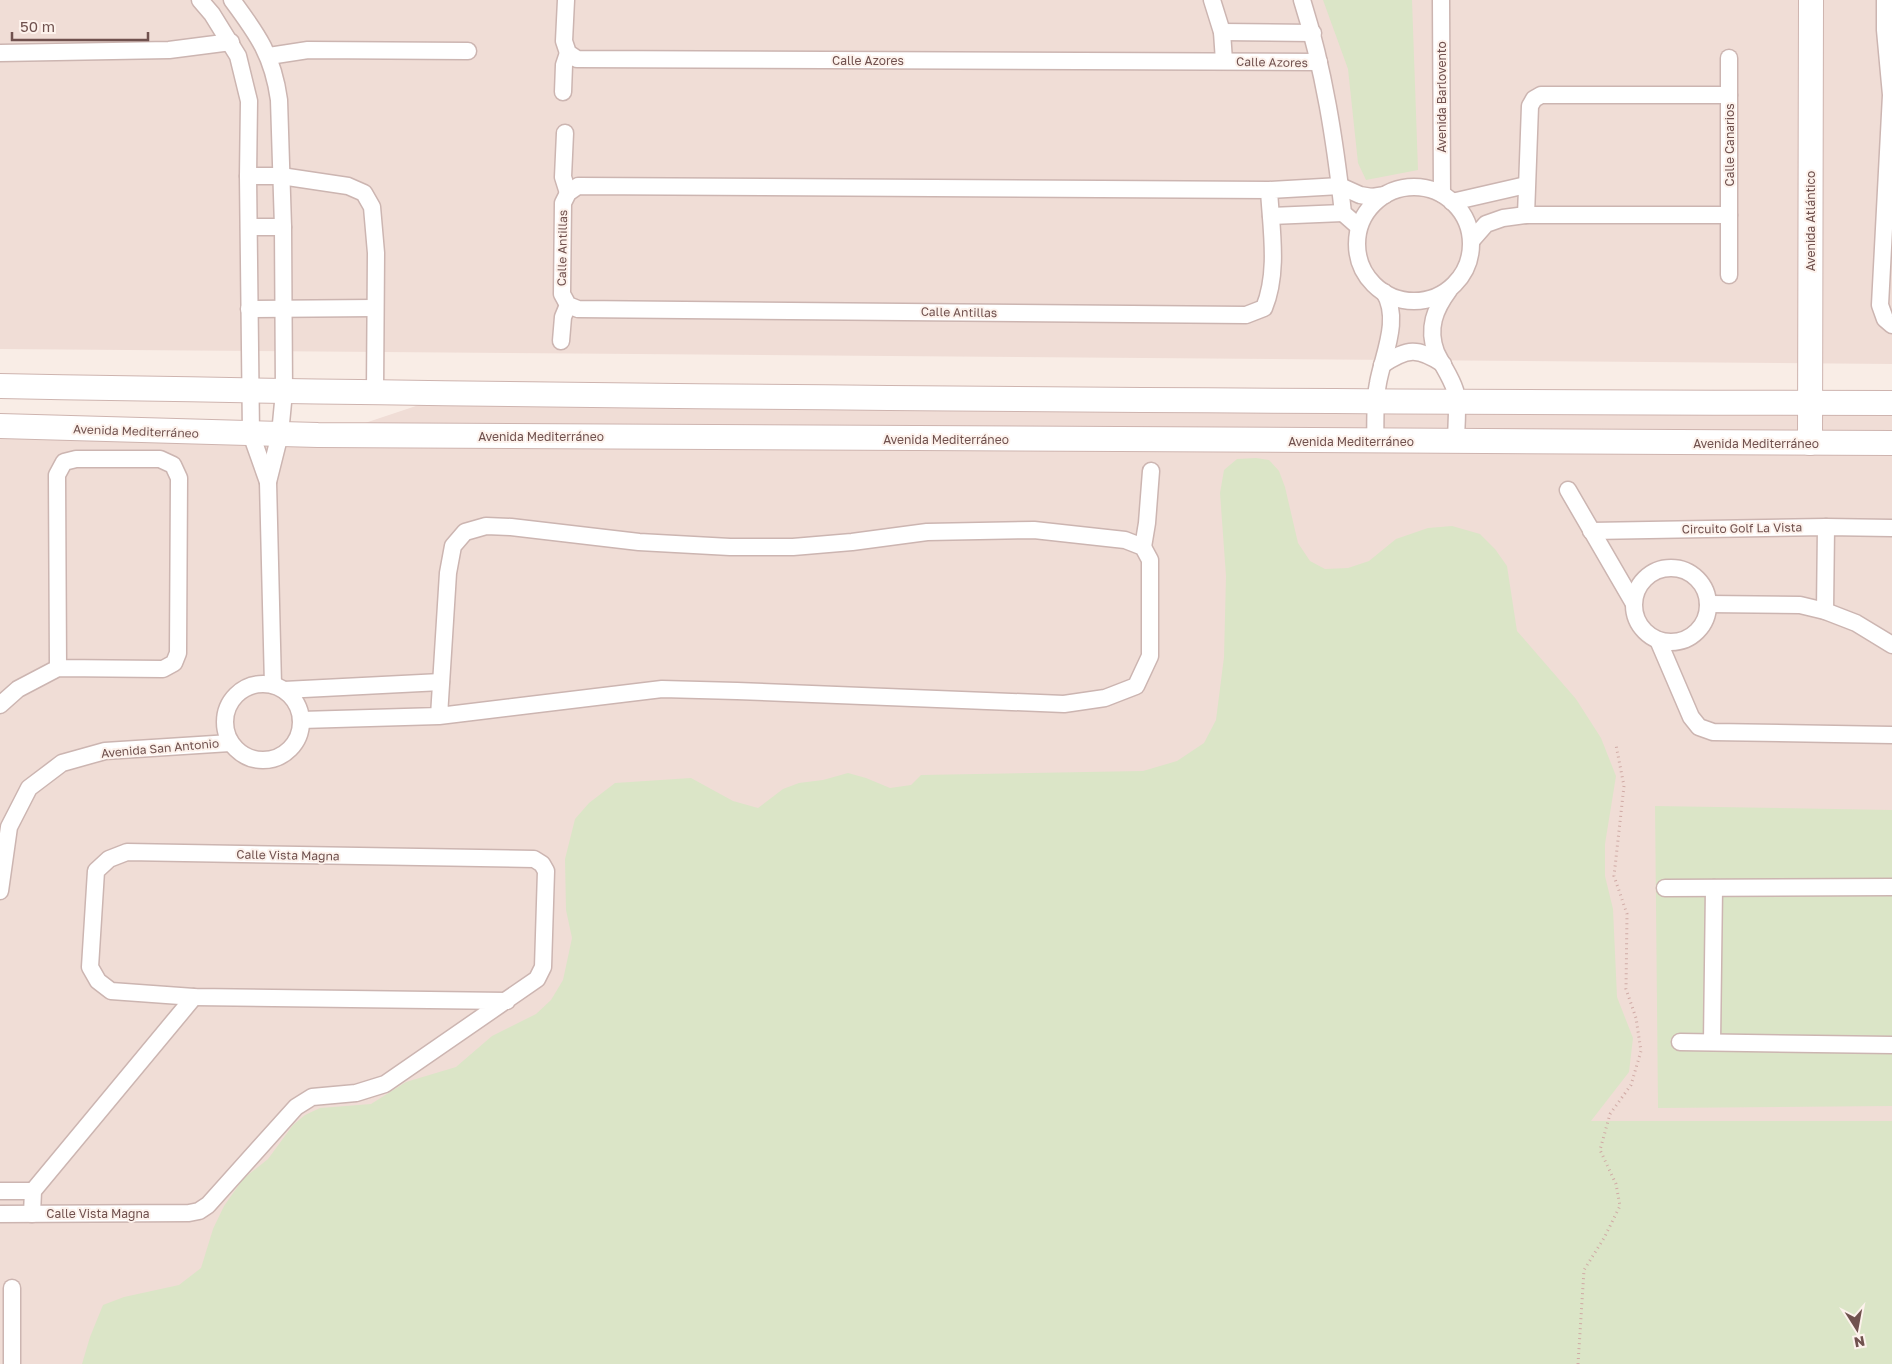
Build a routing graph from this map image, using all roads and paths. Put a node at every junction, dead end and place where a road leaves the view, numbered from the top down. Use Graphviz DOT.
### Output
graph roads {
  1 [pos="200,0"];
  2 [pos="232,0"];
  3 [pos="566,0"];
  4 [pos="1212,0"];
  5 [pos="1302,0"];
  6 [pos="1441,0"];
  7 [pos="1811,0"];
  8 [pos="1886,0"];
  9 [pos="1222,32"];
  10 [pos="1313,34"];
  11 [pos="231,42"];
  12 [pos="468,51"];
  13 [pos="0,53"];
  14 [pos="568,53"];
  15 [pos="269,56"];
  16 [pos="1729,58"];
  17 [pos="1224,61"];
  18 [pos="1320,62"];
  19 [pos="563,92"];
  20 [pos="1729,95"];
  21 [pos="1891,95"];
  22 [pos="565,133"];
  23 [pos="248,176"];
  24 [pos="281,176"];
  25 [pos="1526,185"];
  26 [pos="1340,186"];
  27 [pos="1269,190"];
  28 [pos="568,193"];
  29 [pos="1385,195"];
  30 [pos="1447,198"];
  31 [pos="1888,212"];
  32 [pos="1343,213"];
  33 [pos="1729,215"];
  34 [pos="1271,216"];
  35 [pos="1526,216"];
  36 [pos="283,227"];
  37 [pos="1360,227"];
  38 [pos="249,228"];
  39 [pos="1472,240"];
  40 [pos="1729,275"];
  41 [pos="1449,289"];
  42 [pos="1384,292"];
  43 [pos="568,305"];
  44 [pos="249,308"];
  45 [pos="375,308"];
  46 [pos="283,309"];
  47 [pos="1892,325"];
  48 [pos="561,341"];
  49 [pos="1443,364"];
  50 [pos="1382,365"];
  51 [pos="0,386"];
  52 [pos="251,391"];
  53 [pos="284,392"];
  54 [pos="375,392"];
  55 [pos="1457,401"];
  56 [pos="1376,402"];
  57 [pos="1809,403"];
  58 [pos="1892,403"];
  59 [pos="0,426"];
  60 [pos="251,434"];
  61 [pos="280,434"];
  62 [pos="1456,441"];
  63 [pos="1375,442"];
  64 [pos="1810,443"];
  65 [pos="1892,443"];
  66 [pos="1151,471"];
  67 [pos="268,482"];
  68 [pos="1568,490"];
  69 [pos="1826,527"];
  70 [pos="1892,528"];
  71 [pos="1591,531"];
  72 [pos="1143,547"];
  73 [pos="1633,602"];
  74 [pos="1708,604"];
  75 [pos="1825,611"];
  76 [pos="1658,640"];
  77 [pos="1892,645"];
  78 [pos="58,668"];
  79 [pos="441,682"];
  80 [pos="278,688"];
  81 [pos="0,705"];
  82 [pos="439,716"];
  83 [pos="301,720"];
  84 [pos="1892,735"];
  85 [pos="230,743"];
  86 [pos="1616,745"];
  87 [pos="1892,887"];
  88 [pos="1665,888"];
  89 [pos="1714,888"];
  90 [pos="0,891"];
  91 [pos="194,997"];
  92 [pos="507,1001"];
  93 [pos="1680,1042"];
  94 [pos="1712,1042"];
  95 [pos="1892,1045"];
  96 [pos="0,1191"];
  97 [pos="33,1191"];
  98 [pos="0,1214"];
  99 [pos="32,1214"];
  100 [pos="12,1288"];
  101 [pos="12,1364"];
  102 [pos="1578,1364"];
  1 -- 11 [label="street"];
  2 -- 15 [label="street"];
  3 -- 14 [label="street"];
  4 -- 9 [label="street, Calle Azores"];
  5 -- 10 [label="street"];
  6 -- 30 [label="street, Avenida Barlovento"];
  7 -- 57 [label="street, Avenida Atlántico"];
  8 -- 21 [label="street"];
  9 -- 10 [label="street"];
  9 -- 17 [label="street, Calle Azores"];
  10 -- 18 [label="street"];
  11 -- 13 [label="street"];
  11 -- 23 [label="street"];
  12 -- 15 [label="street"];
  14 -- 17 [label="street, Calle Azores"];
  14 -- 19 [label="street"];
  15 -- 24 [label="street"];
  16 -- 20 [label="street"];
  17 -- 18 [label="street, Calle Azores"];
  18 -- 26 [label="street"];
  20 -- 25 [label="street, Calle Canarios"];
  20 -- 33 [label="street, Calle Canarios"];
  21 -- 31 [label="street"];
  22 -- 28 [label="street"];
  23 -- 24 [label="street"];
  23 -- 38 [label="street"];
  24 -- 36 [label="street"];
  24 -- 45 [label="street"];
  25 -- 30 [label="street"];
  25 -- 35 [label="street, Calle Canarios"];
  26 -- 27 [label="street, Calle Antillas"];
  26 -- 29 [label="street"];
  26 -- 32 [label="street"];
  27 -- 28 [label="street, Calle Antillas"];
  27 -- 34 [label="street, Calle Antillas"];
  28 -- 43 [label="street, Calle Antillas"];
  29 -- 30 [label="street"];
  29 -- 37 [label="street"];
  30 -- 39 [label="street"];
  31 -- 47 [label="street"];
  32 -- 34 [label="street"];
  32 -- 37 [label="street"];
  33 -- 35 [label="street"];
  33 -- 40 [label="street, Calle Canarios"];
  34 -- 43 [label="street, Calle Antillas"];
  35 -- 39 [label="street"];
  36 -- 38 [label="street"];
  36 -- 46 [label="street"];
  37 -- 42 [label="street"];
  38 -- 44 [label="street"];
  39 -- 41 [label="street"];
  41 -- 42 [label="street"];
  41 -- 49 [label="street"];
  42 -- 50 [label="street"];
  43 -- 48 [label="street"];
  44 -- 46 [label="street"];
  44 -- 52 [label="street"];
  45 -- 46 [label="street"];
  45 -- 54 [label="street"];
  46 -- 53 [label="street"];
  49 -- 50 [label="street"];
  49 -- 55 [label="street"];
  50 -- 56 [label="street"];
  51 -- 52 [label="street"];
  52 -- 53 [label="street"];
  52 -- 60 [label="street"];
  53 -- 54 [label="street"];
  53 -- 61 [label="street"];
  54 -- 56 [label="street"];
  55 -- 56 [label="street"];
  55 -- 57 [label="street"];
  55 -- 62 [label="street"];
  56 -- 63 [label="street"];
  57 -- 58 [label="street"];
  57 -- 64 [label="street, Avenida Atlántico"];
  59 -- 60 [label="street, Avenida Mediterráneo"];
  60 -- 61 [label="street, Avenida Mediterráneo"];
  60 -- 67 [label="street"];
  61 -- 63 [label="street, Avenida Mediterráneo"];
  61 -- 67 [label="street"];
  62 -- 63 [label="street, Avenida Mediterráneo"];
  62 -- 64 [label="street, Avenida Mediterráneo"];
  64 -- 65 [label="street, Avenida Mediterráneo"];
  66 -- 72 [label="street"];
  67 -- 80 [label="street"];
  68 -- 71 [label="street"];
  69 -- 70 [label="street, Circuito Golf La Vista"];
  69 -- 71 [label="street, Circuito Golf La Vista"];
  69 -- 75 [label="street"];
  71 -- 73 [label="street"];
  72 -- 79 [label="street"];
  72 -- 82 [label="street"];
  73 -- 74 [label="street"];
  73 -- 76 [label="street"];
  74 -- 75 [label="street"];
  74 -- 76 [label="street"];
  75 -- 77 [label="street"];
  76 -- 84 [label="street"];
  78 -- 78 [label="street"];
  78 -- 81 [label="street"];
  79 -- 80 [label="street"];
  79 -- 82 [label="street"];
  80 -- 83 [label="street"];
  80 -- 85 [label="street"];
  82 -- 83 [label="street"];
  83 -- 85 [label="street"];
  85 -- 90 [label="street, Avenida San Antonio"];
  86 -- 102 [label="path"];
  87 -- 89 [label="street"];
  88 -- 89 [label="street"];
  89 -- 94 [label="street"];
  91 -- 92 [label="street, Calle Vista Magna"];
  91 -- 92 [label="street, Calle Vista Magna"];
  91 -- 97 [label="street"];
  92 -- 99 [label="street, Calle Vista Magna"];
  93 -- 94 [label="street"];
  94 -- 95 [label="street"];
  96 -- 97 [label="street"];
  97 -- 99 [label="street, Calle Vista Magna"];
  98 -- 99 [label="street, Calle Vista Magna"];
  100 -- 101 [label="street"];
}
